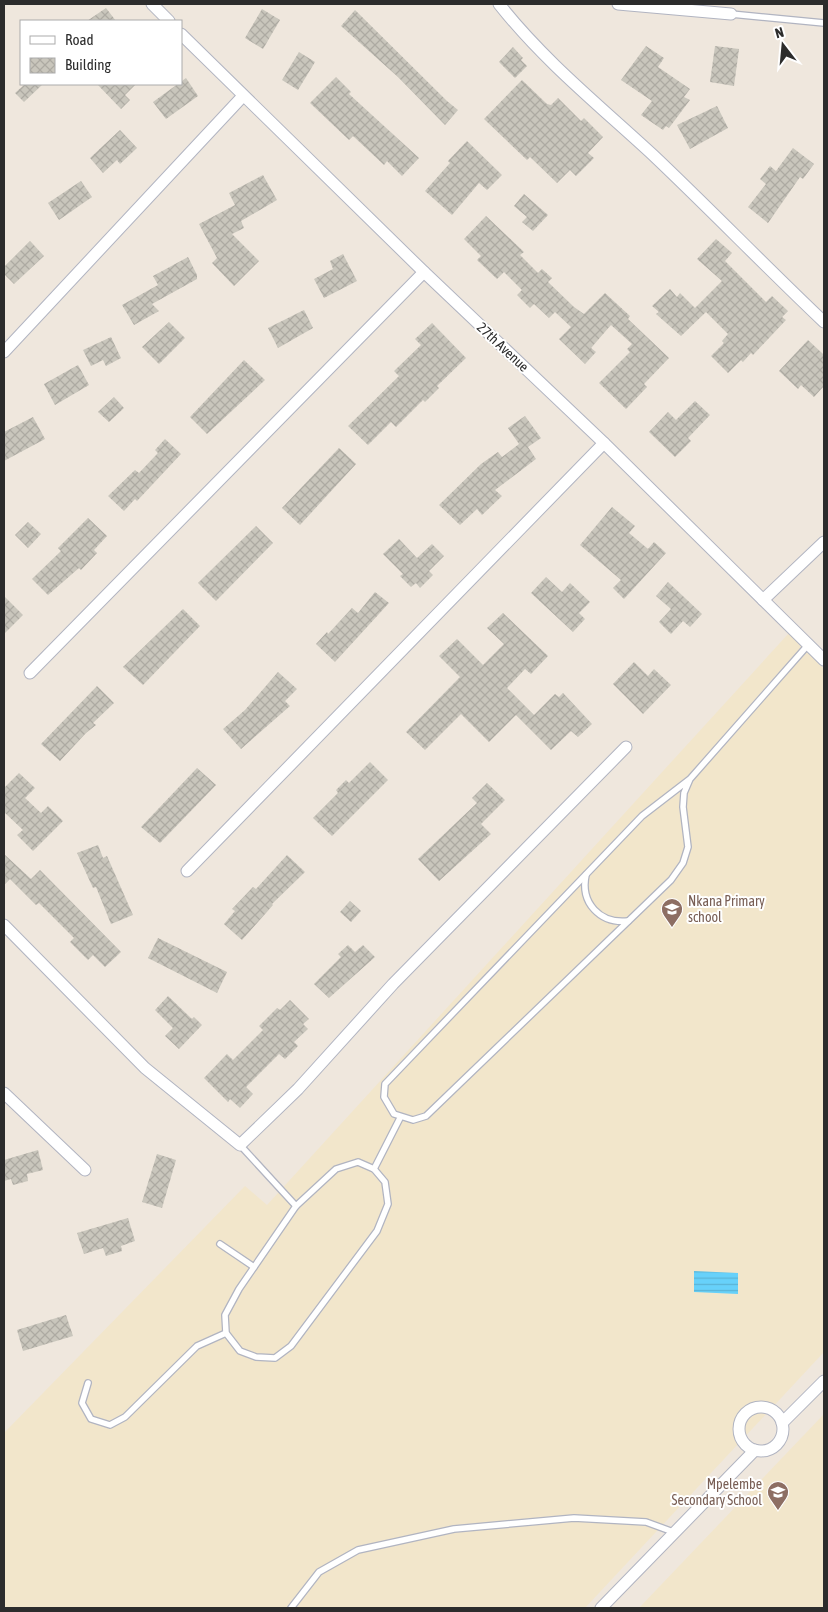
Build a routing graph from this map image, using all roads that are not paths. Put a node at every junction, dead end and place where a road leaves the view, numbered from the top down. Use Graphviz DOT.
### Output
graph roads {
  1 [pos="152,4"];
  2 [pos="499,4"];
  3 [pos="618,4"];
  4 [pos="731,14"];
  5 [pos="168,20"];
  6 [pos="824,23"];
  7 [pos="182,35"];
  8 [pos="243,96"];
  9 [pos="424,272"];
  10 [pos="824,322"];
  11 [pos="4,352"];
  12 [pos="604,443"];
  13 [pos="824,542"];
  14 [pos="763,600"];
  15 [pos="808,644"];
  16 [pos="824,660"];
  17 [pos="30,673"];
  18 [pos="626,747"];
  19 [pos="690,779"];
  20 [pos="188,870"];
  21 [pos="586,875"];
  22 [pos="628,921"];
  23 [pos="4,925"];
  24 [pos="4,1093"];
  25 [pos="400,1118"];
  26 [pos="240,1145"];
  27 [pos="374,1168"];
  28 [pos="85,1170"];
  29 [pos="296,1206"];
  30 [pos="220,1244"];
  31 [pos="254,1267"];
  32 [pos="226,1333"];
  33 [pos="824,1381"];
  34 [pos="88,1383"];
  35 [pos="782,1423"];
  36 [pos="755,1450"];
  37 [pos="676,1533"];
  38 [pos="291,1608"];
  39 [pos="601,1608"];
  1 -- 5 [label="street"];
  2 -- 10 [label="street"];
  3 -- 4 [label="street"];
  4 -- 6 [label="lane"];
  7 -- 8 [label="street, 27th Avenue"];
  8 -- 9 [label="street, 27th Avenue"];
  8 -- 11 [label="street"];
  9 -- 12 [label="street, 27th Avenue"];
  9 -- 17 [label="street"];
  12 -- 14 [label="street, 27th Avenue"];
  12 -- 20 [label="street"];
  13 -- 14 [label="street"];
  14 -- 15 [label="street, 27th Avenue"];
  15 -- 16 [label="street, 27th Avenue"];
  15 -- 19 [label="lane"];
  18 -- 26 [label="street"];
  19 -- 21 [label="lane"];
  19 -- 22 [label="lane"];
  21 -- 22 [label="lane"];
  21 -- 25 [label="lane"];
  22 -- 25 [label="lane"];
  23 -- 26 [label="street"];
  24 -- 28 [label="street"];
  25 -- 27 [label="lane"];
  26 -- 29 [label="lane"];
  27 -- 29 [label="lane"];
  27 -- 32 [label="lane"];
  29 -- 31 [label="lane"];
  30 -- 31 [label="lane"];
  31 -- 32 [label="lane"];
  32 -- 34 [label="lane"];
  33 -- 35 [label="street"];
  35 -- 36 [label="street"];
  35 -- 36 [label="street"];
  36 -- 37 [label="street"];
  37 -- 38 [label="lane"];
  37 -- 39 [label="street"];
}
